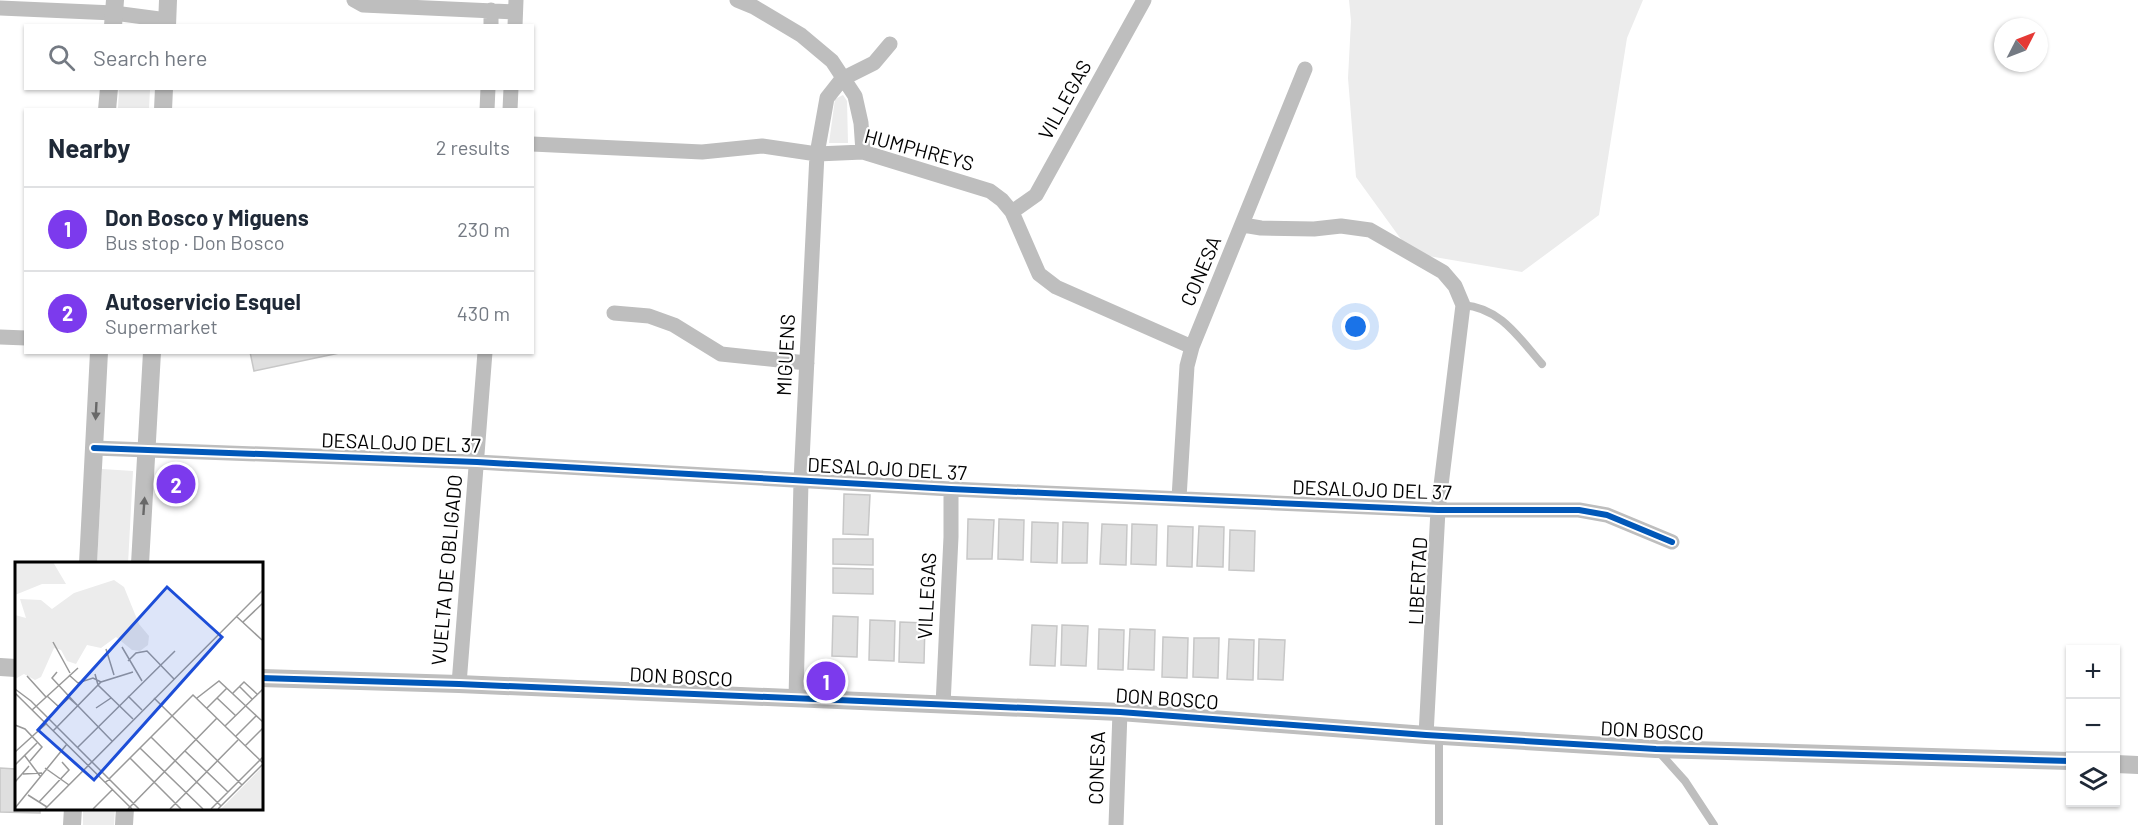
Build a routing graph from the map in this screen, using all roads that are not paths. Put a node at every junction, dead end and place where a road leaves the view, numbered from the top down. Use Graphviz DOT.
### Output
graph roads {
  1 [pos="168,0"];
  2 [pos="354,0"];
  3 [pos="737,0"];
  4 [pos="1144,0"];
  5 [pos="0,8"];
  6 [pos="515,12"];
  7 [pos="114,13"];
  8 [pos="491,18"];
  9 [pos="167,23"];
  10 [pos="890,44"];
  11 [pos="1305,69"];
  12 [pos="842,79"];
  13 [pos="109,90"];
  14 [pos="164,90"];
  15 [pos="488,90"];
  16 [pos="511,90"];
  17 [pos="107,108"];
  18 [pos="164,108"];
  19 [pos="487,108"];
  20 [pos="510,108"];
  21 [pos="534,144"];
  22 [pos="863,152"];
  23 [pos="817,154"];
  24 [pos="1012,212"];
  25 [pos="1243,225"];
  26 [pos="1463,305"];
  27 [pos="614,313"];
  28 [pos="0,337"];
  29 [pos="24,338"];
  30 [pos="1192,347"];
  31 [pos="99,354"];
  32 [pos="152,354"];
  33 [pos="485,354"];
  34 [pos="807,363"];
  35 [pos="1542,364"];
  36 [pos="94,448"];
  37 [pos="148,451"];
  38 [pos="477,462"];
  39 [pos="801,481"];
  40 [pos="951,489"];
  41 [pos="1179,498"];
  42 [pos="1438,510"];
  43 [pos="1672,542"];
  44 [pos="88,562"];
  45 [pos="140,562"];
  46 [pos="0,667"];
  47 [pos="15,668"];
  48 [pos="262,678"];
  49 [pos="459,684"];
  50 [pos="796,699"];
  51 [pos="943,705"];
  52 [pos="1120,712"];
  53 [pos="1433,735"];
  54 [pos="1656,749"];
  55 [pos="2066,761"];
  56 [pos="2120,764"];
  57 [pos="2138,765"];
  58 [pos="73,810"];
  59 [pos="125,810"];
  60 [pos="72,825"];
  61 [pos="124,825"];
  62 [pos="1116,825"];
  63 [pos="1439,825"];
  64 [pos="1714,825"];
  1 -- 9 [label="street"];
  2 -- 8 [label="street"];
  3 -- 12 [label="street"];
  4 -- 24 [label="street, VILLEGAS"];
  5 -- 7 [label="street"];
  6 -- 8 [label="street"];
  7 -- 9 [label="street"];
  10 -- 12 [label="street"];
  11 -- 25 [label="street, CONESA"];
  12 -- 22 [label="street"];
  12 -- 23 [label="street, MIGUENS"];
  13 -- 17 [label="street"];
  14 -- 18 [label="street"];
  15 -- 19 [label="street"];
  16 -- 20 [label="street"];
  21 -- 23 [label="street, HUMPHREYS"];
  22 -- 23 [label="street, HUMPHREYS"];
  22 -- 24 [label="street, HUMPHREYS"];
  23 -- 34 [label="street, MIGUENS"];
  24 -- 30 [label="street, HUMPHREYS"];
  25 -- 26 [label="street, LIBERTAD"];
  25 -- 30 [label="street, CONESA"];
  26 -- 35 [label="lane"];
  26 -- 42 [label="street, LIBERTAD"];
  27 -- 34 [label="street"];
  28 -- 29 [label="street"];
  30 -- 41 [label="street, CONESA"];
  31 -- 36 [label="street, one-way"];
  32 -- 37 [label="street"];
  33 -- 38 [label="street, VUELTA DE OBLIGADO"];
  34 -- 39 [label="street, MIGUENS"];
  36 -- 37 [label="street, DESALOJO DEL 37"];
  36 -- 44 [label="street"];
  37 -- 38 [label="street, DESALOJO DEL 37"];
  45 -- 37 [label="street, one-way"];
  38 -- 39 [label="street, DESALOJO DEL 37"];
  38 -- 49 [label="street, VUELTA DE OBLIGADO"];
  39 -- 40 [label="street, DESALOJO DEL 37"];
  39 -- 50 [label="street, MIGUENS"];
  40 -- 41 [label="street, DESALOJO DEL 37"];
  40 -- 51 [label="street, VILLEGAS"];
  41 -- 42 [label="street, DESALOJO DEL 37"];
  42 -- 43 [label="street, DESALOJO DEL 37"];
  42 -- 53 [label="street, LIBERTAD"];
  46 -- 47 [label="street"];
  48 -- 49 [label="street, DON BOSCO"];
  49 -- 50 [label="street, DON BOSCO"];
  50 -- 51 [label="street, DON BOSCO"];
  51 -- 52 [label="street, DON BOSCO"];
  52 -- 53 [label="street, DON BOSCO"];
  52 -- 62 [label="street, CONESA"];
  53 -- 54 [label="street, DON BOSCO"];
  53 -- 63 [label="lane"];
  54 -- 55 [label="street, DON BOSCO"];
  54 -- 64 [label="lane"];
  56 -- 57 [label="street"];
  58 -- 60 [label="street"];
  59 -- 61 [label="street"];
}
